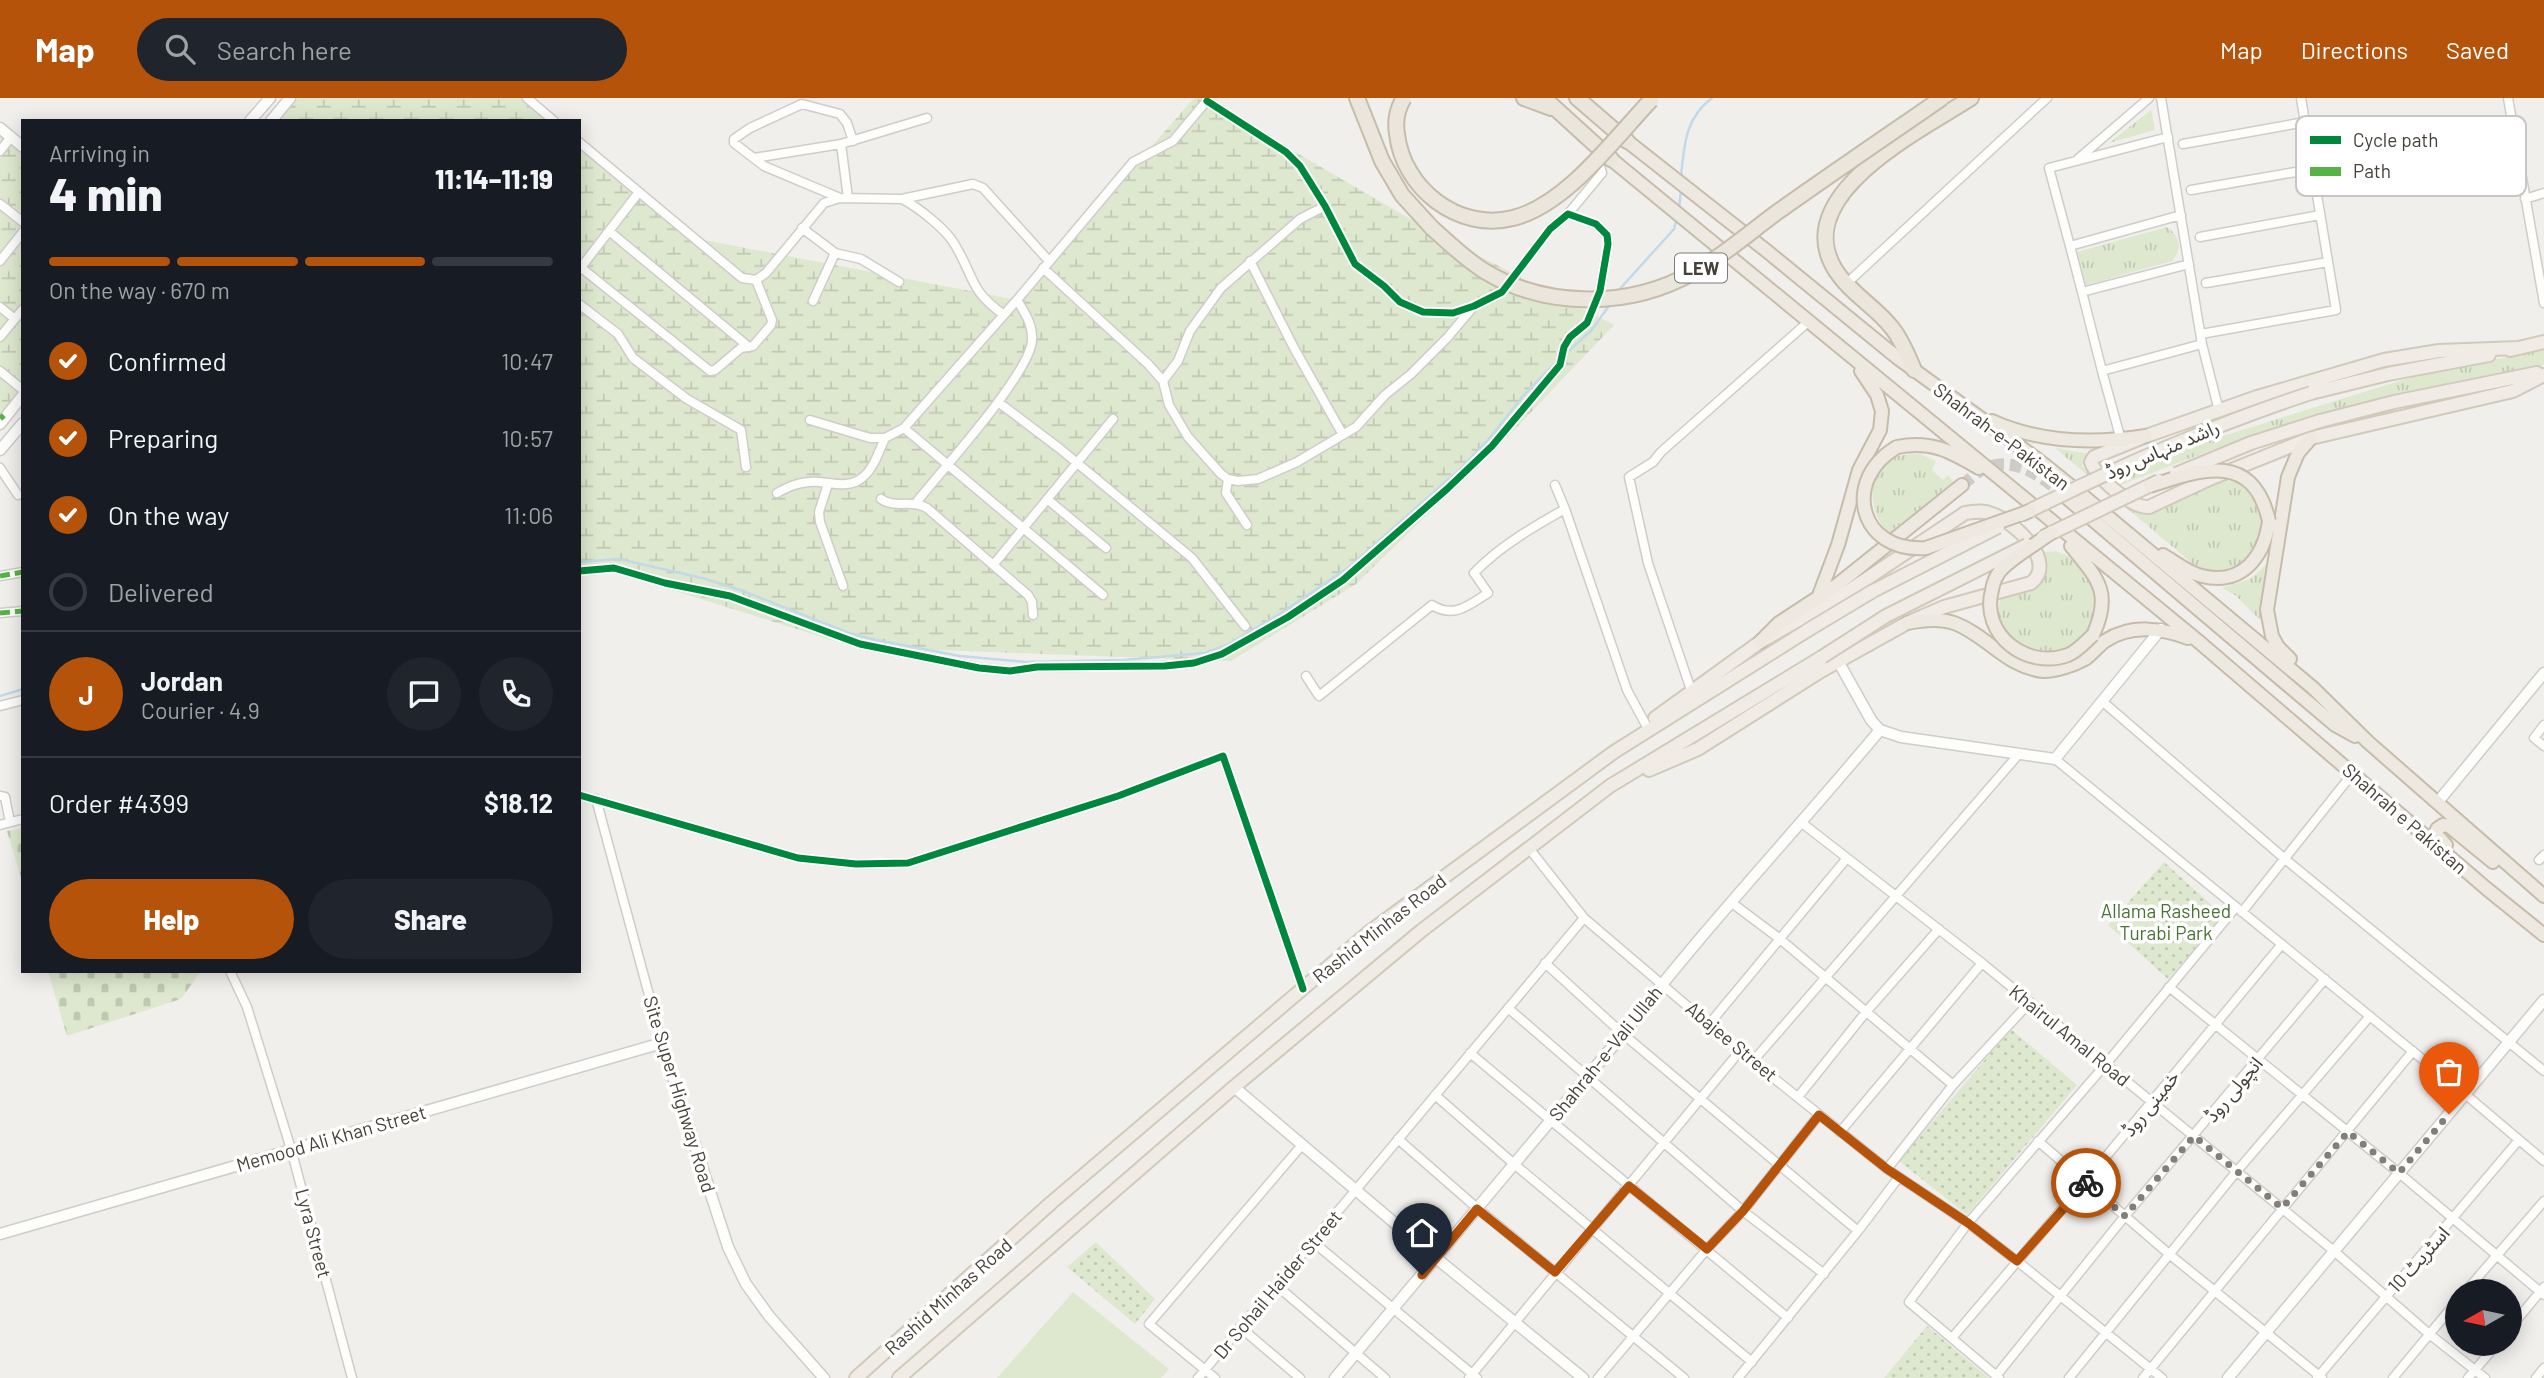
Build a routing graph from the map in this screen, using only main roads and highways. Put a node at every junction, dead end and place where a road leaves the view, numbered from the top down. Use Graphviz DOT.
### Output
graph roads {
  1 [pos="1357,98"];
  2 [pos="1404,98"];
  3 [pos="1524,98"];
  4 [pos="1544,98"];
  5 [pos="1577,98"];
  6 [pos="1942,98"];
  7 [pos="1971,98"];
  8 [pos="1652,99"];
  9 [pos="1559,111"];
  10 [pos="1627,141"];
  11 [pos="1611,159"];
  12 [pos="2544,342"];
  13 [pos="1835,343"];
  14 [pos="2518,348"];
  15 [pos="1914,370"];
  16 [pos="2544,373"];
  17 [pos="1969,410"];
  18 [pos="2146,436"];
  19 [pos="2311,438"];
  20 [pos="2007,483"];
  21 [pos="1962,485"];
  22 [pos="2150,486"];
  23 [pos="2067,498"];
  24 [pos="2030,510"];
  25 [pos="2049,519"];
  26 [pos="2121,529"];
  27 [pos="2052,532"];
  28 [pos="1818,598"];
  29 [pos="1906,623"];
  30 [pos="1808,630"];
  31 [pos="1760,642"];
  32 [pos="2198,642"];
  33 [pos="1822,657"];
  34 [pos="2313,688"];
  35 [pos="2267,700"];
  36 [pos="2368,742"];
  37 [pos="1614,752"];
  38 [pos="1609,786"];
  39 [pos="2530,884"];
  40 [pos="2487,889"];
  41 [pos="2544,896"];
  42 [pos="2544,934"];
  43 [pos="856,1378"];
  44 [pos="899,1378"];
  1 -- 6 [label="highway, LEW, bridge"];
  2 -- 8 [label="highway, bridge"];
  3 -- 9 [label="highway"];
  4 -- 9 [label="highway"];
  5 -- 10 [label="highway"];
  7 -- 15 [label="highway"];
  9 -- 11 [label="highway"];
  10 -- 15 [label="highway, Shahrah-e-Pakistan"];
  11 -- 13 [label="highway, Shahrah-e-Pakistan"];
  12 -- 14 [label="main road, راشد منہاس روڈ"];
  13 -- 20 [label="highway, Shahrah-e-Pakistan"];
  13 -- 28 [label="highway"];
  14 -- 18 [label="main road"];
  14 -- 24 [label="main road, راشد منہاس روڈ, bridge"];
  15 -- 17 [label="highway, Shahrah-e-Pakistan"];
  16 -- 19 [label="main road"];
  16 -- 22 [label="main road, راشد منہاس روڈ, bridge"];
  17 -- 18 [label="highway"];
  17 -- 26 [label="highway, Shahrah-e-Pakistan"];
  18 -- 19 [label="main road"];
  19 -- 34 [label="highway"];
  20 -- 24 [label="highway, bridge"];
  20 -- 25 [label="highway, Shahrah-e-Pakistan"];
  21 -- 28 [label="highway"];
  22 -- 26 [label="highway, bridge"];
  22 -- 27 [label="main road, راشد منہاس روڈ, bridge"];
  23 -- 36 [label="highway"];
  24 -- 30 [label="main road, راشد منہاس روڈ, bridge"];
  25 -- 27 [label="highway, bridge"];
  25 -- 32 [label="highway, Shahrah-e-Pakistan"];
  26 -- 34 [label="highway, Shahrah-e-Pakistan"];
  27 -- 33 [label="main road, راشد منہاس روڈ, bridge"];
  28 -- 31 [label="highway"];
  29 -- 31 [label="main road"];
  29 -- 32 [label="highway"];
  29 -- 38 [label="main road"];
  30 -- 37 [label="main road, Rashid Minhas Road"];
  31 -- 37 [label="main road"];
  32 -- 35 [label="highway, Shahrah-e-Pakistan"];
  33 -- 38 [label="main road, Rashid Minhas Road"];
  34 -- 36 [label="highway, Shahrah-e-Pakistan"];
  35 -- 40 [label="highway, Shahrah e Pakistan"];
  36 -- 39 [label="highway, Shahrah e Pakistan"];
  37 -- 43 [label="main road, Rashid Minhas Road"];
  38 -- 44 [label="main road, Rashid Minhas Road"];
  39 -- 40 [label="highway"];
  39 -- 41 [label="highway, Shahrah e Pakistan"];
  40 -- 42 [label="highway, Shahrah e Pakistan"];
}
